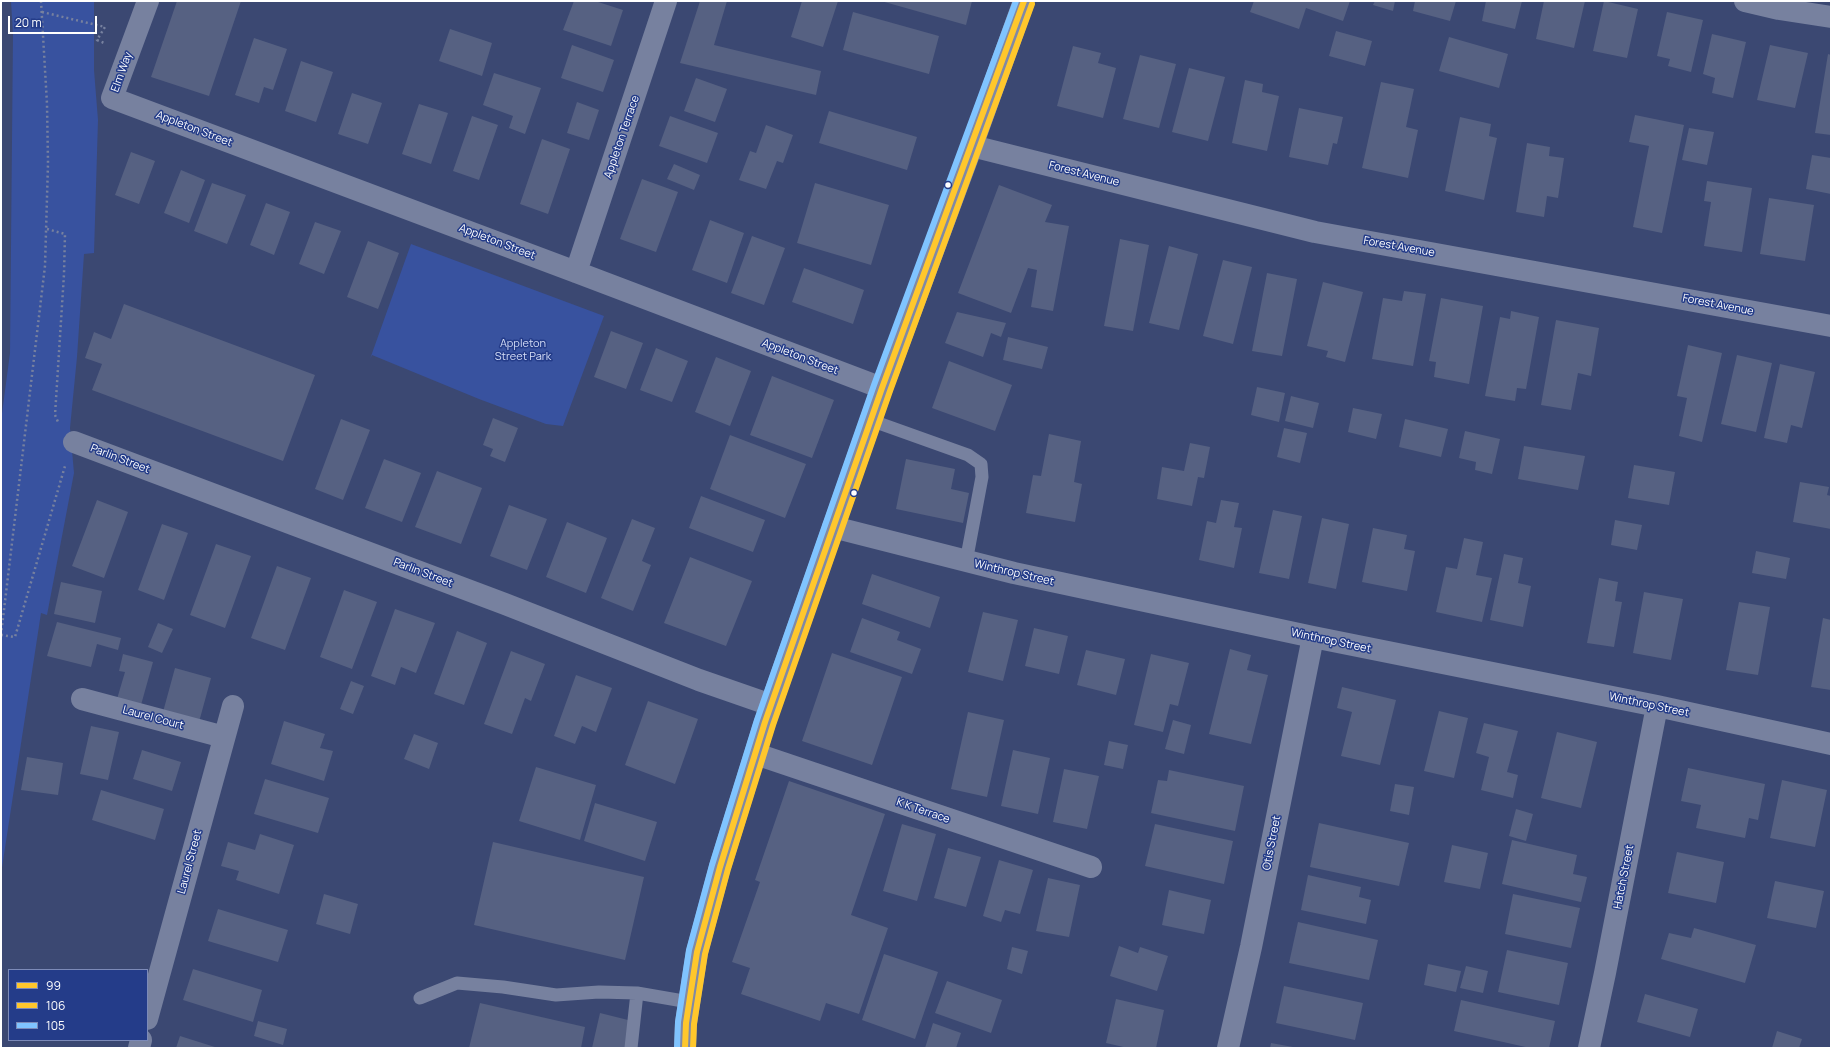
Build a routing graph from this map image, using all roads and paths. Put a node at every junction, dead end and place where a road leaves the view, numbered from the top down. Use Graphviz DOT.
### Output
graph roads {
  1 [pos="41,1"];
  2 [pos="148,1"];
  3 [pos="666,1"];
  4 [pos="1024,1"];
  5 [pos="1745,1"];
  6 [pos="42,12"];
  7 [pos="1831,17"];
  8 [pos="128,53"];
  9 [pos="112,98"];
  10 [pos="972,146"];
  11 [pos="576,272"];
  12 [pos="1831,326"];
  13 [pos="882,388"];
  14 [pos="870,420"];
  15 [pos="74,442"];
  16 [pos="833,527"];
  17 [pos="966,562"];
  18 [pos="1,635"];
  19 [pos="1313,637"];
  20 [pos="82,699"];
  21 [pos="233,706"];
  22 [pos="772,706"];
  23 [pos="1657,706"];
  24 [pos="224,737"];
  25 [pos="1831,744"];
  26 [pos="756,754"];
  27 [pos="1091,867"];
  28 [pos="637,993"];
  29 [pos="420,998"];
  30 [pos="689,1002"];
  31 [pos="148,1015"];
  32 [pos="631,1048"];
  33 [pos="685,1048"];
  34 [pos="1228,1048"];
  35 [pos="1589,1048"];
  1 -- 6 [label="path"];
  2 -- 8 [label="street, Elm Way"];
  3 -- 11 [label="street, Appleton Terrace"];
  4 -- 10 [label="main road"];
  5 -- 7 [label="street"];
  6 -- 8 [label="path"];
  6 -- 18 [label="path"];
  8 -- 9 [label="street, Elm Way"];
  9 -- 11 [label="street, Appleton Street"];
  10 -- 12 [label="street, Forest Avenue"];
  10 -- 13 [label="main road"];
  11 -- 13 [label="street, Appleton Street"];
  13 -- 14 [label="main road"];
  14 -- 16 [label="main road"];
  14 -- 17 [label="lane"];
  15 -- 22 [label="street, Parlin Street"];
  16 -- 17 [label="street, Winthrop Street"];
  16 -- 22 [label="main road"];
  17 -- 19 [label="street, Winthrop Street"];
  19 -- 23 [label="street, Winthrop Street"];
  19 -- 34 [label="street, Otis Street"];
  20 -- 24 [label="street, Laurel Court"];
  21 -- 24 [label="street, Laurel Street"];
  22 -- 26 [label="main road"];
  23 -- 25 [label="street, Winthrop Street"];
  23 -- 35 [label="street, Hatch Street"];
  24 -- 31 [label="street, Laurel Street"];
  26 -- 27 [label="street, K K Terrace"];
  26 -- 30 [label="main road"];
  28 -- 29 [label="lane"];
  28 -- 30 [label="lane"];
  28 -- 32 [label="lane"];
  30 -- 33 [label="main road"];
}
